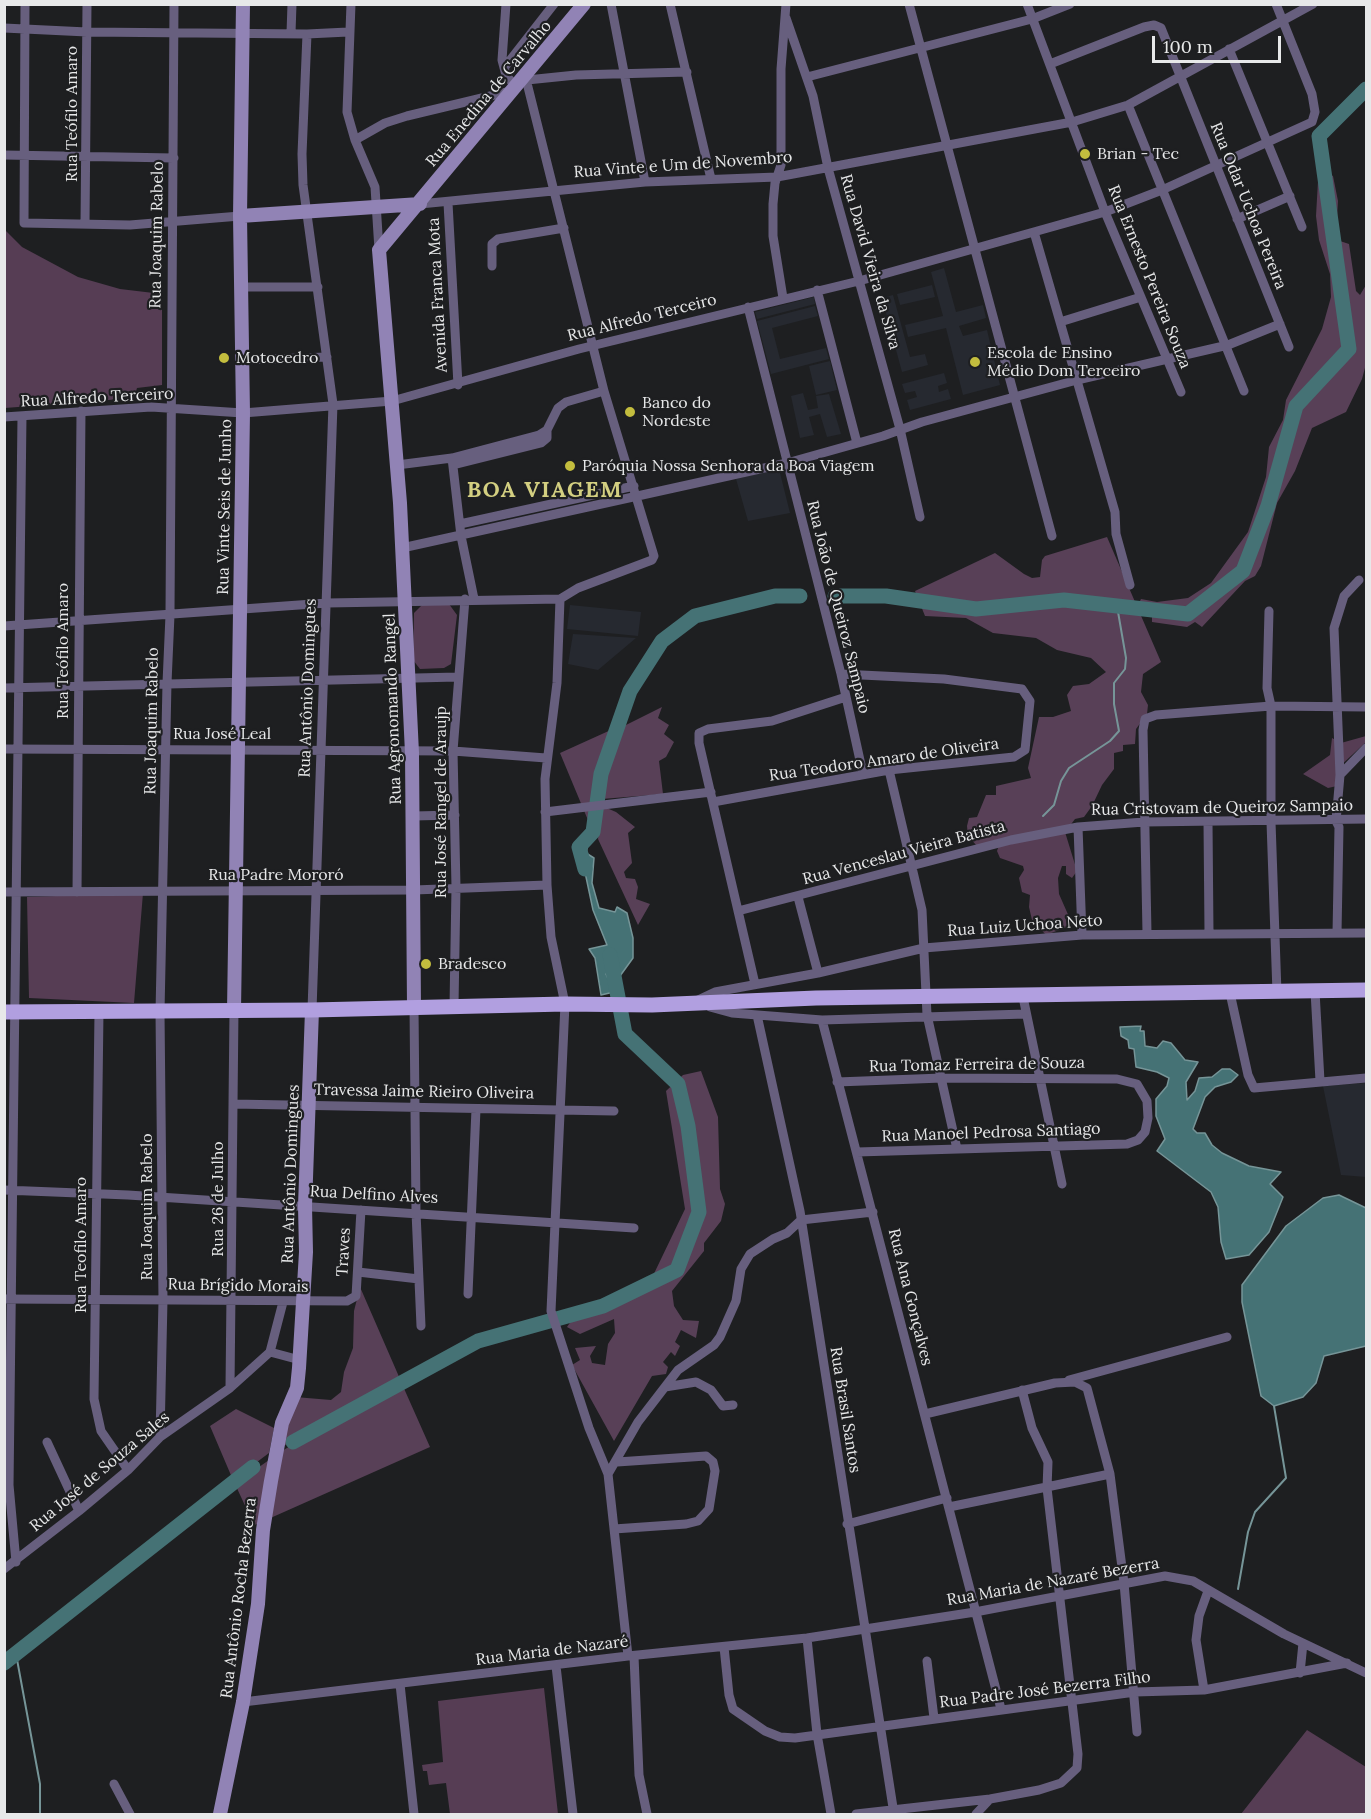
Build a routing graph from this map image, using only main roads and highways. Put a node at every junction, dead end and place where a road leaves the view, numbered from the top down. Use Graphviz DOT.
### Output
graph roads {
  1 [pos="1366,990"];
  2 [pos="9,1012"];
  1 -- 2 [label="main road"];
}
